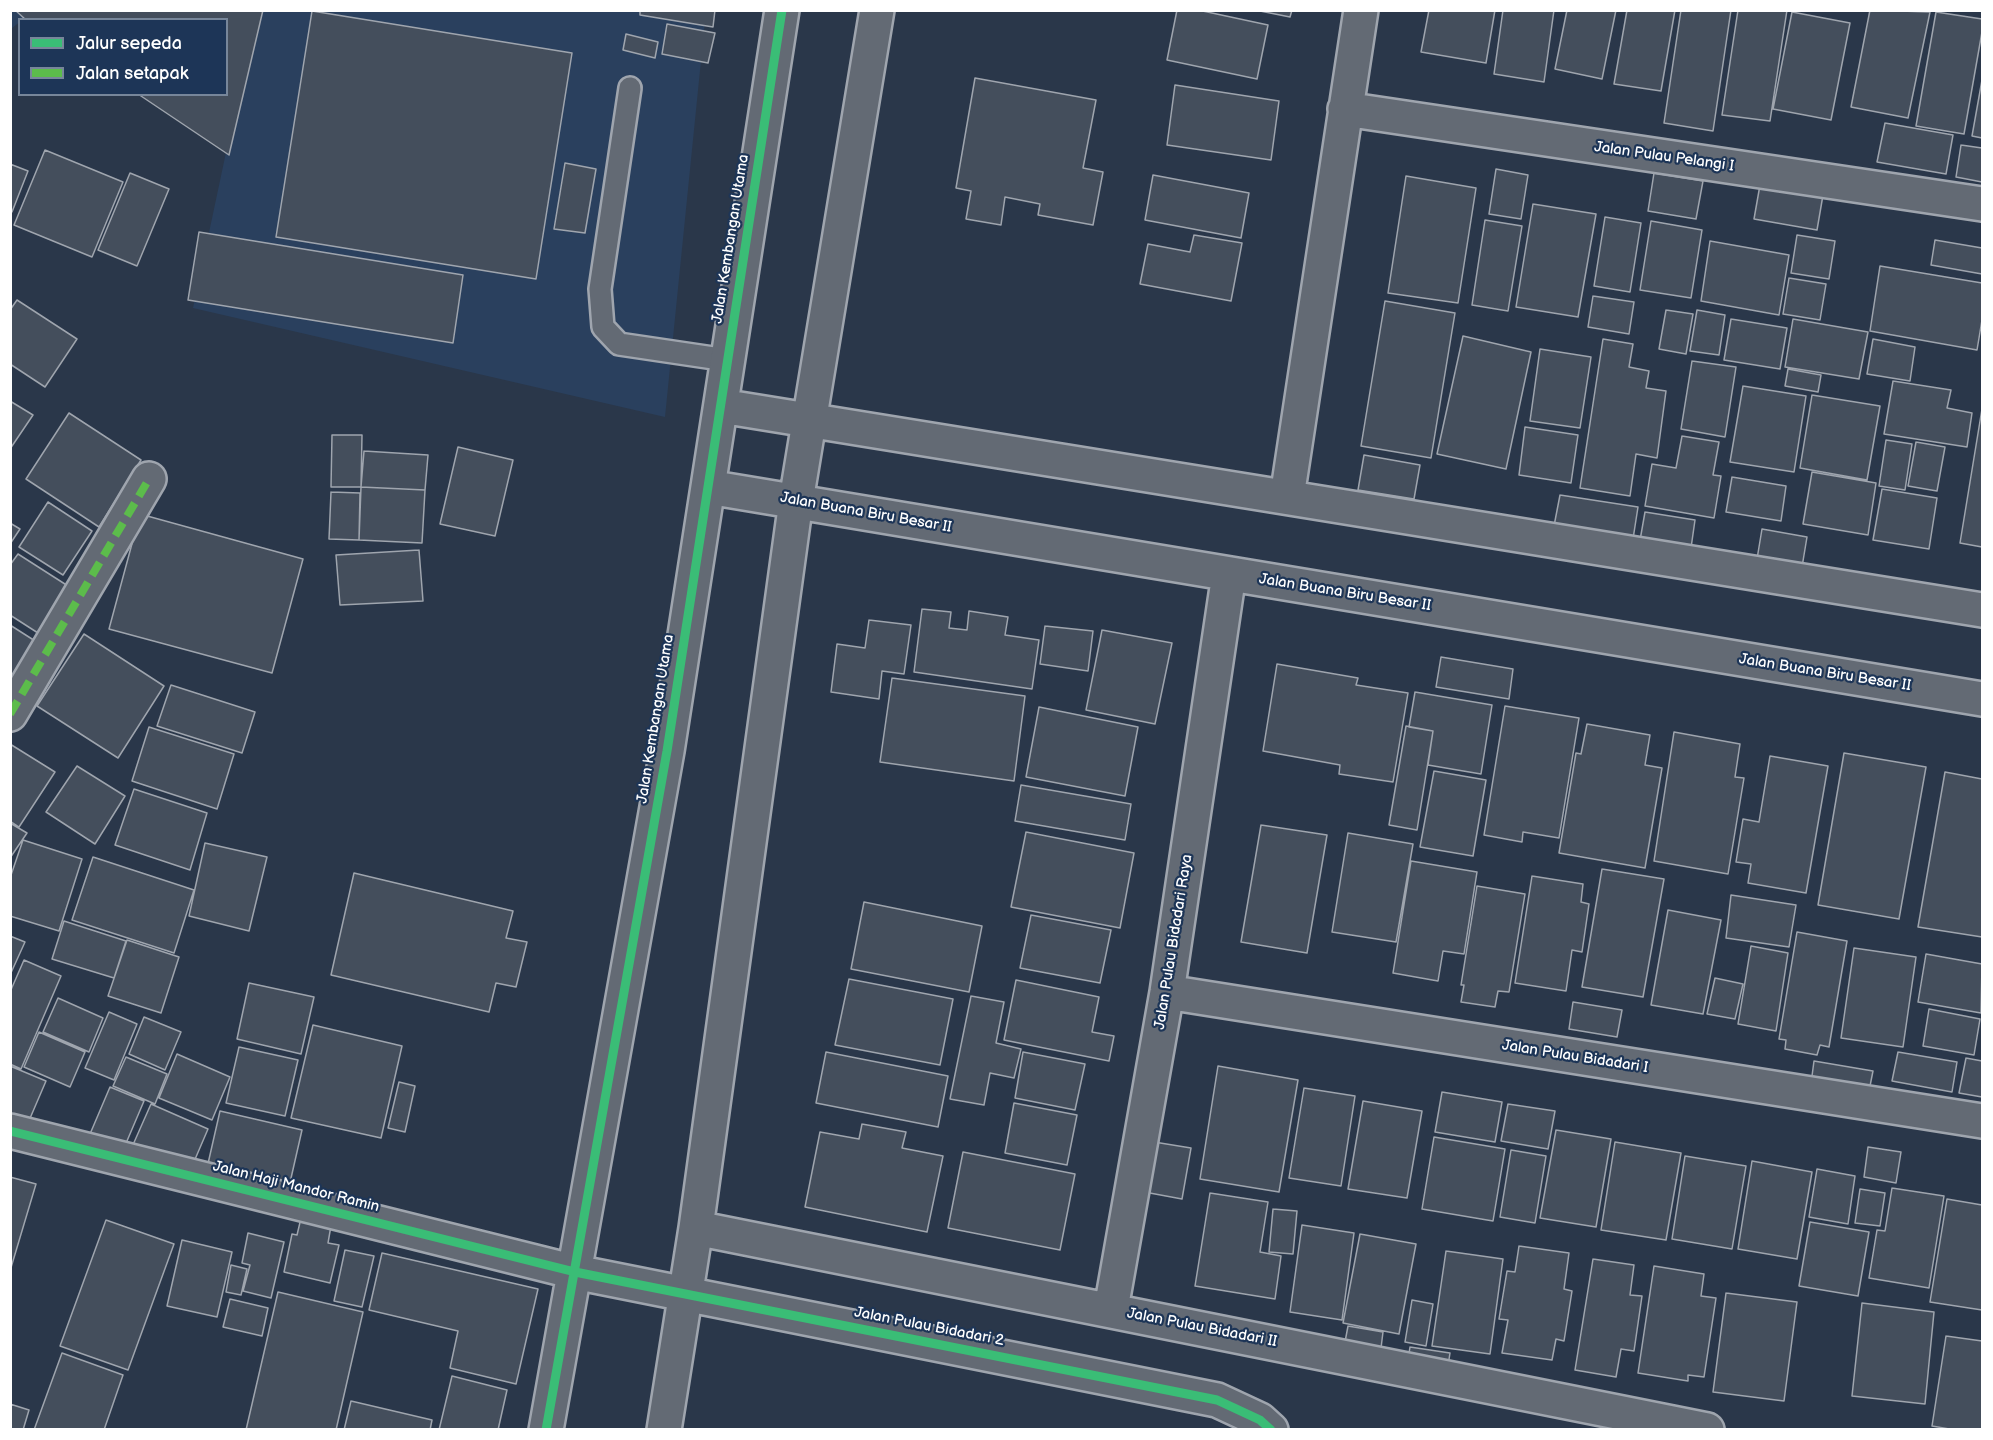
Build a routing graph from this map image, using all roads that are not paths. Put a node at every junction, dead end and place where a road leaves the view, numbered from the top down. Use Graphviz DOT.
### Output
graph roads {
  1 [pos="782,10"];
  2 [pos="877,10"];
  3 [pos="1361,10"];
  4 [pos="630,88"];
  5 [pos="1346,109"];
  6 [pos="1983,204"];
  7 [pos="728,360"];
  8 [pos="721,406"];
  9 [pos="810,420"];
  10 [pos="149,480"];
  11 [pos="708,487"];
  12 [pos="1287,497"];
  13 [pos="796,501"];
  14 [pos="1229,574"];
  15 [pos="1983,610"];
  16 [pos="1983,699"];
  17 [pos="10,714"];
  18 [pos="1167,992"];
  19 [pos="1983,1121"];
  20 [pos="10,1131"];
  21 [pos="696,1228"];
  22 [pos="575,1272"];
  23 [pos="685,1294"];
  24 [pos="1111,1310"];
  25 [pos="546,1430"];
  26 [pos="664,1430"];
  27 [pos="1271,1430"];
  28 [pos="1707,1430"];
  1 -- 7 [label="street, Jalan Kembangan Utama"];
  2 -- 9 [label="street"];
  3 -- 5 [label="street"];
  4 -- 7 [label="lane"];
  5 -- 6 [label="street, Jalan Pulau Pelangi I"];
  5 -- 12 [label="street"];
  7 -- 8 [label="street, Jalan Kembangan Utama"];
  8 -- 9 [label="street"];
  8 -- 11 [label="street, Jalan Kembangan Utama"];
  9 -- 12 [label="street"];
  9 -- 13 [label="street"];
  10 -- 17 [label="street"];
  11 -- 13 [label="street, Jalan Buana Biru Besar II"];
  11 -- 22 [label="street, Jalan Kembangan Utama"];
  12 -- 15 [label="street"];
  13 -- 14 [label="street, Jalan Buana Biru Besar II"];
  13 -- 21 [label="street"];
  14 -- 16 [label="street, Jalan Buana Biru Besar II"];
  14 -- 18 [label="street, Jalan Pulau Bidadari Raya"];
  18 -- 19 [label="street, Jalan Pulau Bidadari I"];
  18 -- 24 [label="street, Jalan Pulau Bidadari Raya"];
  20 -- 22 [label="street, Jalan Haji Mandor Ramin"];
  21 -- 23 [label="street"];
  21 -- 24 [label="street, Jalan Pulau Bidadari II"];
  22 -- 23 [label="street, Jalan Pulau Bidadari 2"];
  22 -- 25 [label="street, Jalan Kembangan Utama"];
  23 -- 26 [label="street"];
  23 -- 27 [label="street, Jalan Pulau Bidadari 2"];
  24 -- 28 [label="street, Jalan Pulau Bidadari II"];
}
